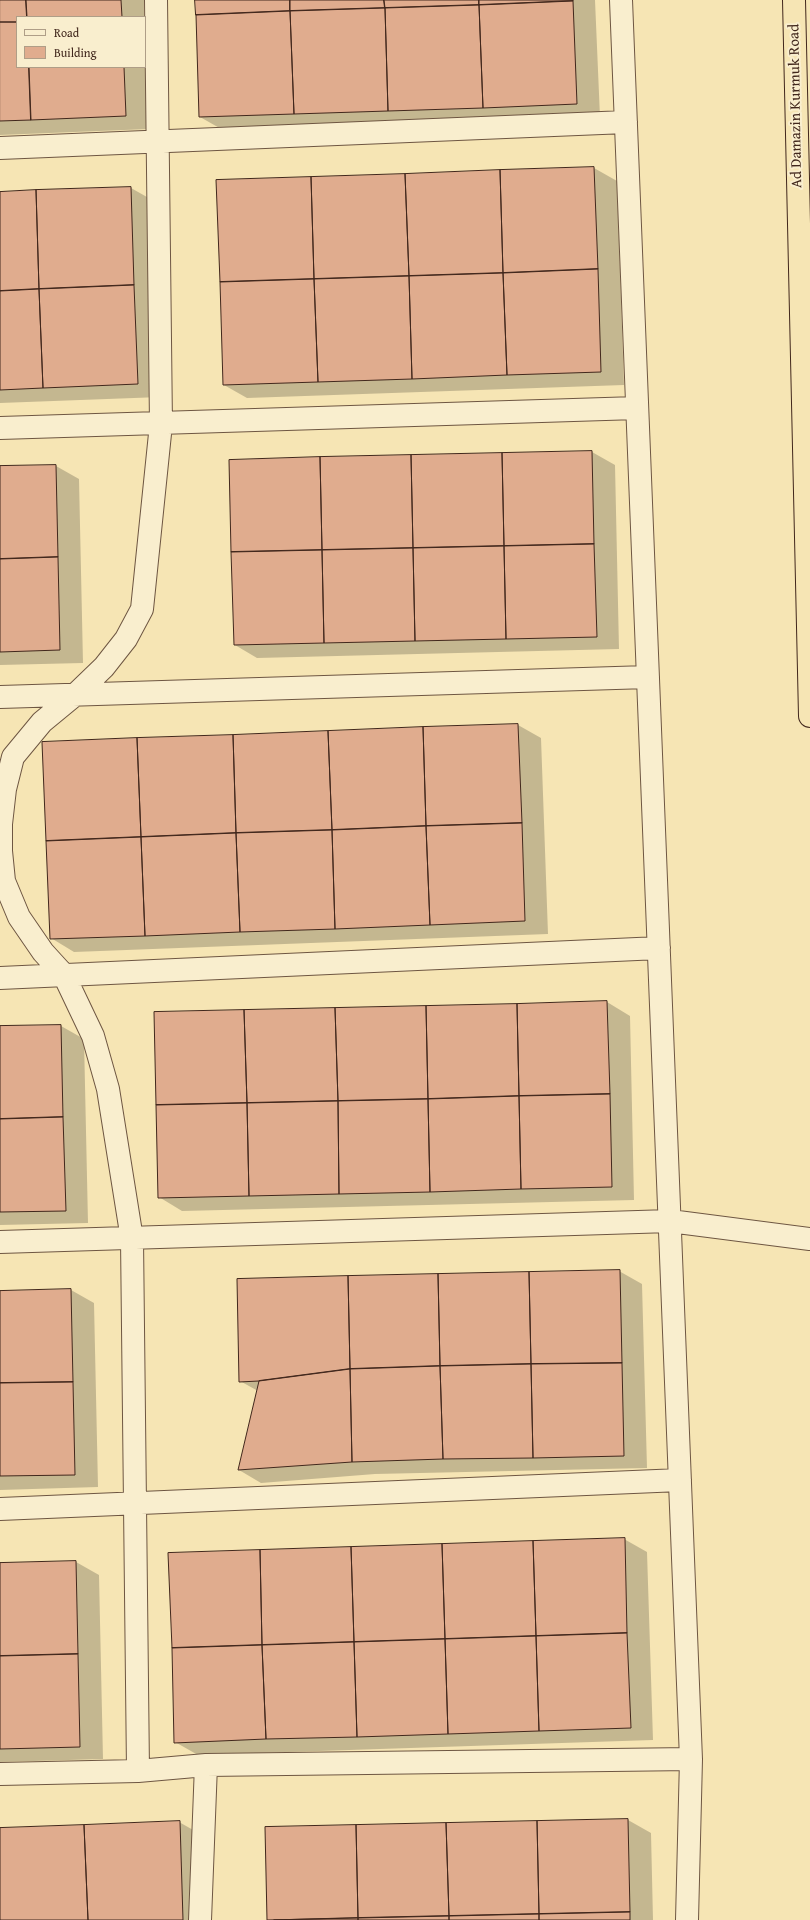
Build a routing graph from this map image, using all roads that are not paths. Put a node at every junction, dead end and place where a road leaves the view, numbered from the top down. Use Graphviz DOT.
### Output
graph roads {
  1 [pos="156,0"];
  2 [pos="621,0"];
  3 [pos="794,0"];
  4 [pos="626,122"];
  5 [pos="803,135"];
  6 [pos="158,142"];
  7 [pos="0,148"];
  8 [pos="637,408"];
  9 [pos="807,416"];
  10 [pos="162,424"];
  11 [pos="0,428"];
  12 [pos="648,677"];
  13 [pos="76,694"];
  14 [pos="810,696"];
  15 [pos="0,697"];
  16 [pos="810,716"];
  17 [pos="659,948"];
  18 [pos="64,975"];
  19 [pos="0,978"];
  20 [pos="670,1221"];
  21 [pos="132,1239"];
  22 [pos="810,1239"];
  23 [pos="0,1242"];
  24 [pos="680,1480"];
  25 [pos="135,1504"];
  26 [pos="0,1509"];
  27 [pos="691,1759"];
  28 [pos="206,1764"];
  29 [pos="138,1771"];
  30 [pos="0,1774"];
  31 [pos="200,1920"];
  32 [pos="687,1920"];
  1 -- 6 [label="street"];
  2 -- 4 [label="street"];
  3 -- 5 [label="highway, Ad Damazin Kurmuk Road"];
  4 -- 6 [label="street"];
  4 -- 8 [label="street"];
  5 -- 9 [label="highway, Ad Damazin Kurmuk Road"];
  6 -- 7 [label="street"];
  6 -- 10 [label="street"];
  8 -- 10 [label="street"];
  8 -- 12 [label="street"];
  9 -- 14 [label="highway, Ad Damazin Kurmuk Road"];
  10 -- 11 [label="street"];
  10 -- 13 [label="street"];
  12 -- 13 [label="street"];
  12 -- 17 [label="street"];
  13 -- 15 [label="street"];
  13 -- 18 [label="street"];
  14 -- 16 [label="highway, Ad Damazin Kurmuk Road"];
  17 -- 18 [label="street"];
  17 -- 20 [label="street"];
  18 -- 19 [label="street"];
  18 -- 21 [label="street"];
  20 -- 21 [label="street"];
  20 -- 22 [label="street"];
  20 -- 24 [label="street"];
  21 -- 23 [label="street"];
  21 -- 25 [label="street"];
  24 -- 25 [label="street"];
  24 -- 27 [label="street"];
  25 -- 26 [label="street"];
  25 -- 29 [label="street"];
  27 -- 28 [label="street"];
  27 -- 32 [label="street"];
  28 -- 29 [label="street"];
  28 -- 31 [label="street"];
  29 -- 30 [label="street"];
}
